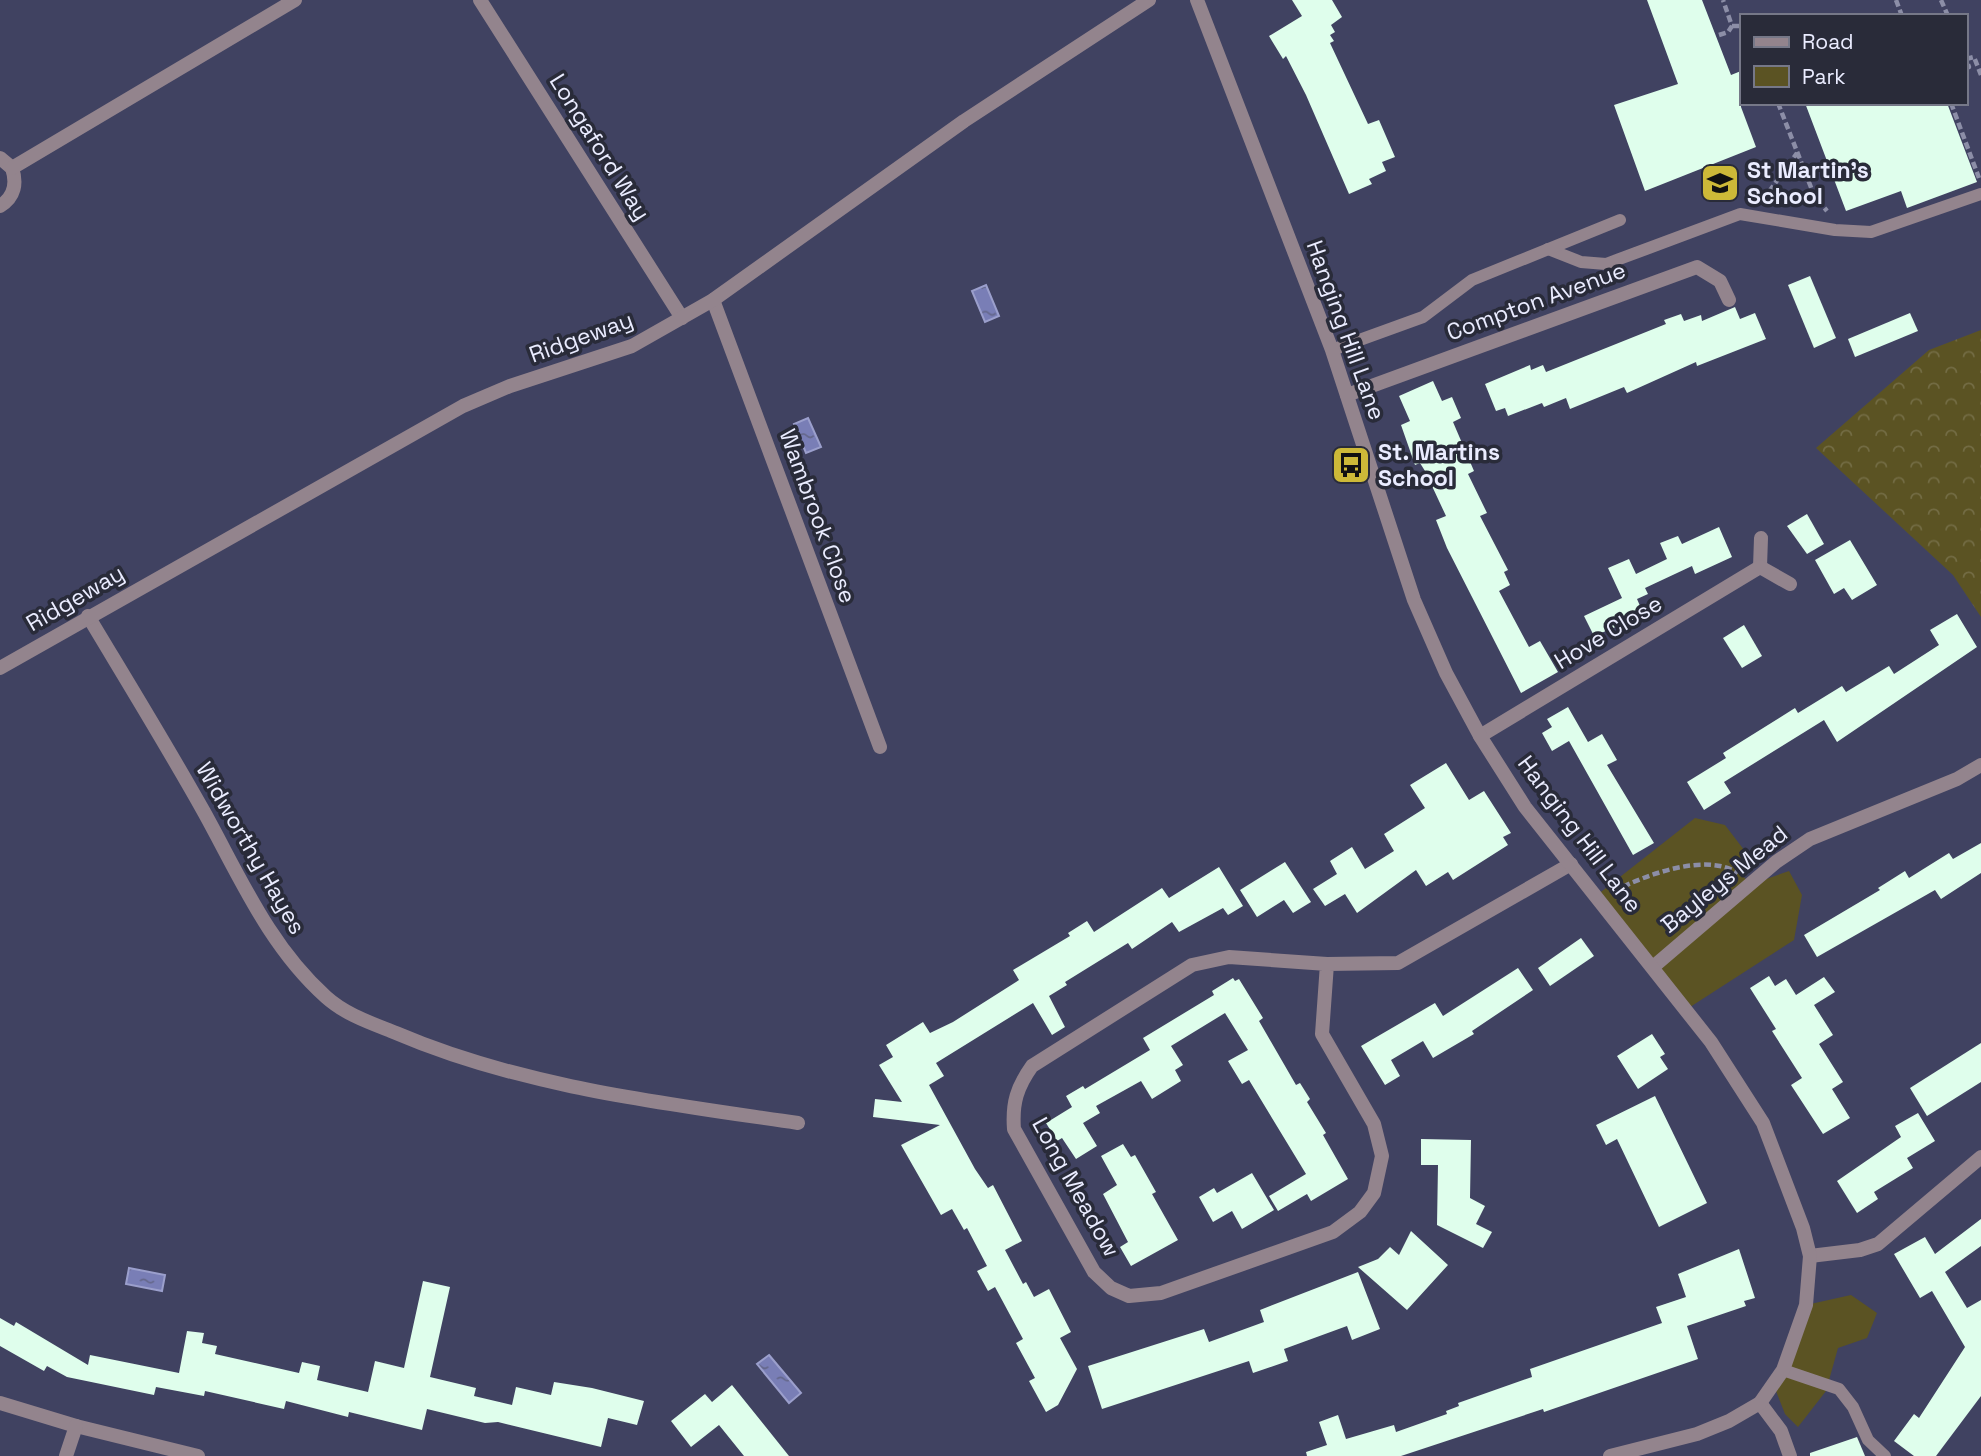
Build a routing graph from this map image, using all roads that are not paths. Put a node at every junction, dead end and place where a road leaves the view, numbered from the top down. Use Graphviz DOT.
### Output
graph roads {
  1 [pos="295,0"];
  2 [pos="480,0"];
  3 [pos="1149,0"];
  4 [pos="1198,0"];
  5 [pos="0,158"];
  6 [pos="12,168"];
  7 [pos="1981,194"];
  8 [pos="0,206"];
  9 [pos="1620,219"];
  10 [pos="1548,249"];
  11 [pos="713,300"];
  12 [pos="1729,300"];
  13 [pos="682,318"];
  14 [pos="1332,350"];
  15 [pos="1347,395"];
  16 [pos="1761,538"];
  17 [pos="1760,567"];
  18 [pos="1790,584"];
  19 [pos="89,616"];
  20 [pos="0,668"];
  21 [pos="1480,736"];
  22 [pos="880,747"];
  23 [pos="1981,765"];
  24 [pos="1571,864"];
  25 [pos="1327,964"];
  26 [pos="1653,967"];
  27 [pos="797,1123"];
  28 [pos="1981,1157"];
  29 [pos="1810,1256"];
  30 [pos="1783,1370"];
  31 [pos="0,1403"];
  32 [pos="1760,1403"];
  33 [pos="76,1426"];
  34 [pos="66,1456"];
  35 [pos="198,1456"];
  36 [pos="1610,1456"];
  37 [pos="1790,1456"];
  38 [pos="1885,1456"];
  1 -- 6 [label="street"];
  2 -- 13 [label="street, Longaford Way"];
  3 -- 11 [label="street, Ridgeway"];
  4 -- 14 [label="street, Hanging Hill Lane"];
  5 -- 6 [label="street"];
  6 -- 8 [label="street"];
  7 -- 10 [label="lane"];
  9 -- 10 [label="lane"];
  10 -- 14 [label="lane"];
  11 -- 13 [label="street, Ridgeway"];
  11 -- 22 [label="street, Wambrook Close"];
  12 -- 15 [label="street, Compton Avenue"];
  13 -- 19 [label="street, Ridgeway"];
  14 -- 15 [label="street, Hanging Hill Lane"];
  15 -- 21 [label="street, Hanging Hill Lane"];
  16 -- 17 [label="street"];
  17 -- 18 [label="street"];
  17 -- 21 [label="street, Hove Close"];
  19 -- 20 [label="street, Ridgeway"];
  19 -- 27 [label="street, Widworthy Hayes"];
  21 -- 24 [label="street, Hanging Hill Lane"];
  23 -- 26 [label="street, Bayleys Mead"];
  24 -- 25 [label="street, Long Meadow"];
  24 -- 26 [label="street, Hanging Hill Lane"];
  25 -- 25 [label="street, Long Meadow"];
  26 -- 29 [label="street, Hanging Hill Lane"];
  28 -- 29 [label="street"];
  29 -- 30 [label="street, Hanging Hill Lane"];
  30 -- 32 [label="street, Hanging Hill Lane"];
  30 -- 38 [label="lane"];
  31 -- 33 [label="street"];
  32 -- 36 [label="street, Hanging Hill Lane"];
  32 -- 37 [label="street"];
  33 -- 34 [label="street"];
  33 -- 35 [label="street"];
}
